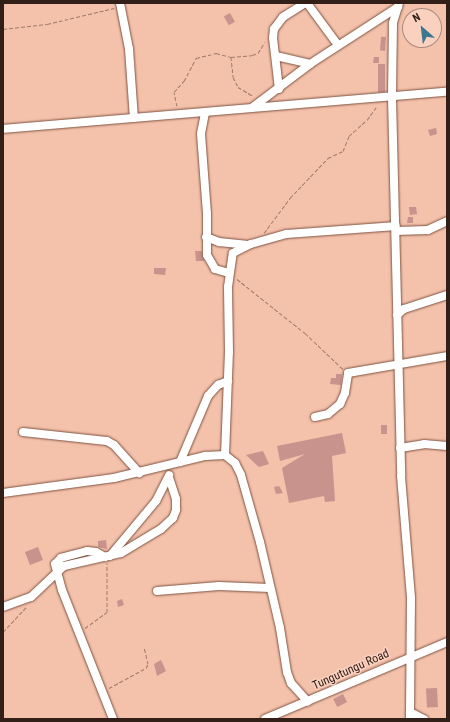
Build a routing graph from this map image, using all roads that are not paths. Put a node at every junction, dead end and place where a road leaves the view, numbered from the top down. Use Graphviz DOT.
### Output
graph roads {
  1 [pos="306,3"];
  2 [pos="120,5"];
  3 [pos="399,5"];
  4 [pos="338,45"];
  5 [pos="276,56"];
  6 [pos="310,64"];
  7 [pos="278,89"];
  8 [pos="447,92"];
  9 [pos="392,98"];
  10 [pos="252,108"];
  11 [pos="205,113"];
  12 [pos="134,118"];
  13 [pos="3,128"];
  14 [pos="447,221"];
  15 [pos="396,228"];
  16 [pos="206,237"];
  17 [pos="248,245"];
  18 [pos="229,273"];
  19 [pos="447,295"];
  20 [pos="397,315"];
  21 [pos="447,356"];
  22 [pos="400,366"];
  23 [pos="228,381"];
  24 [pos="315,417"];
  25 [pos="24,432"];
  26 [pos="447,446"];
  27 [pos="400,448"];
  28 [pos="225,455"];
  29 [pos="180,462"];
  30 [pos="171,465"];
  31 [pos="140,473"];
  32 [pos="169,478"];
  33 [pos="3,493"];
  34 [pos="107,557"];
  35 [pos="55,572"];
  36 [pos="270,588"];
  37 [pos="157,591"];
  38 [pos="3,607"];
  39 [pos="447,642"];
  40 [pos="411,657"];
  41 [pos="308,702"];
  42 [pos="410,715"];
  43 [pos="113,719"];
  44 [pos="265,719"];
  45 [pos="424,719"];
  1 -- 4 [label="street"];
  1 -- 5 [label="street"];
  2 -- 12 [label="street"];
  3 -- 4 [label="street"];
  3 -- 9 [label="street"];
  4 -- 6 [label="street"];
  5 -- 6 [label="street"];
  5 -- 7 [label="street"];
  6 -- 7 [label="street"];
  7 -- 10 [label="street"];
  8 -- 9 [label="street"];
  9 -- 10 [label="street"];
  9 -- 15 [label="street"];
  10 -- 11 [label="street"];
  11 -- 12 [label="street"];
  11 -- 16 [label="street"];
  12 -- 13 [label="street"];
  14 -- 15 [label="street"];
  15 -- 17 [label="street"];
  15 -- 20 [label="street"];
  16 -- 17 [label="street"];
  16 -- 18 [label="street"];
  17 -- 18 [label="street"];
  18 -- 23 [label="street"];
  19 -- 20 [label="street"];
  20 -- 22 [label="street"];
  21 -- 22 [label="street"];
  22 -- 24 [label="street"];
  22 -- 27 [label="street"];
  23 -- 28 [label="street"];
  23 -- 29 [label="street"];
  25 -- 31 [label="street"];
  26 -- 27 [label="street"];
  27 -- 40 [label="street"];
  28 -- 29 [label="street"];
  28 -- 36 [label="street"];
  29 -- 30 [label="street"];
  30 -- 31 [label="street"];
  30 -- 32 [label="street"];
  31 -- 33 [label="street"];
  32 -- 34 [label="street"];
  32 -- 34 [label="street"];
  34 -- 35 [label="street"];
  35 -- 38 [label="street"];
  35 -- 43 [label="street"];
  36 -- 37 [label="street"];
  36 -- 41 [label="street"];
  39 -- 40 [label="street, Tungutungu Road"];
  40 -- 41 [label="street, Tungutungu Road"];
  40 -- 42 [label="street"];
  41 -- 44 [label="street, Tungutungu Road"];
  42 -- 45 [label="street"];
}
